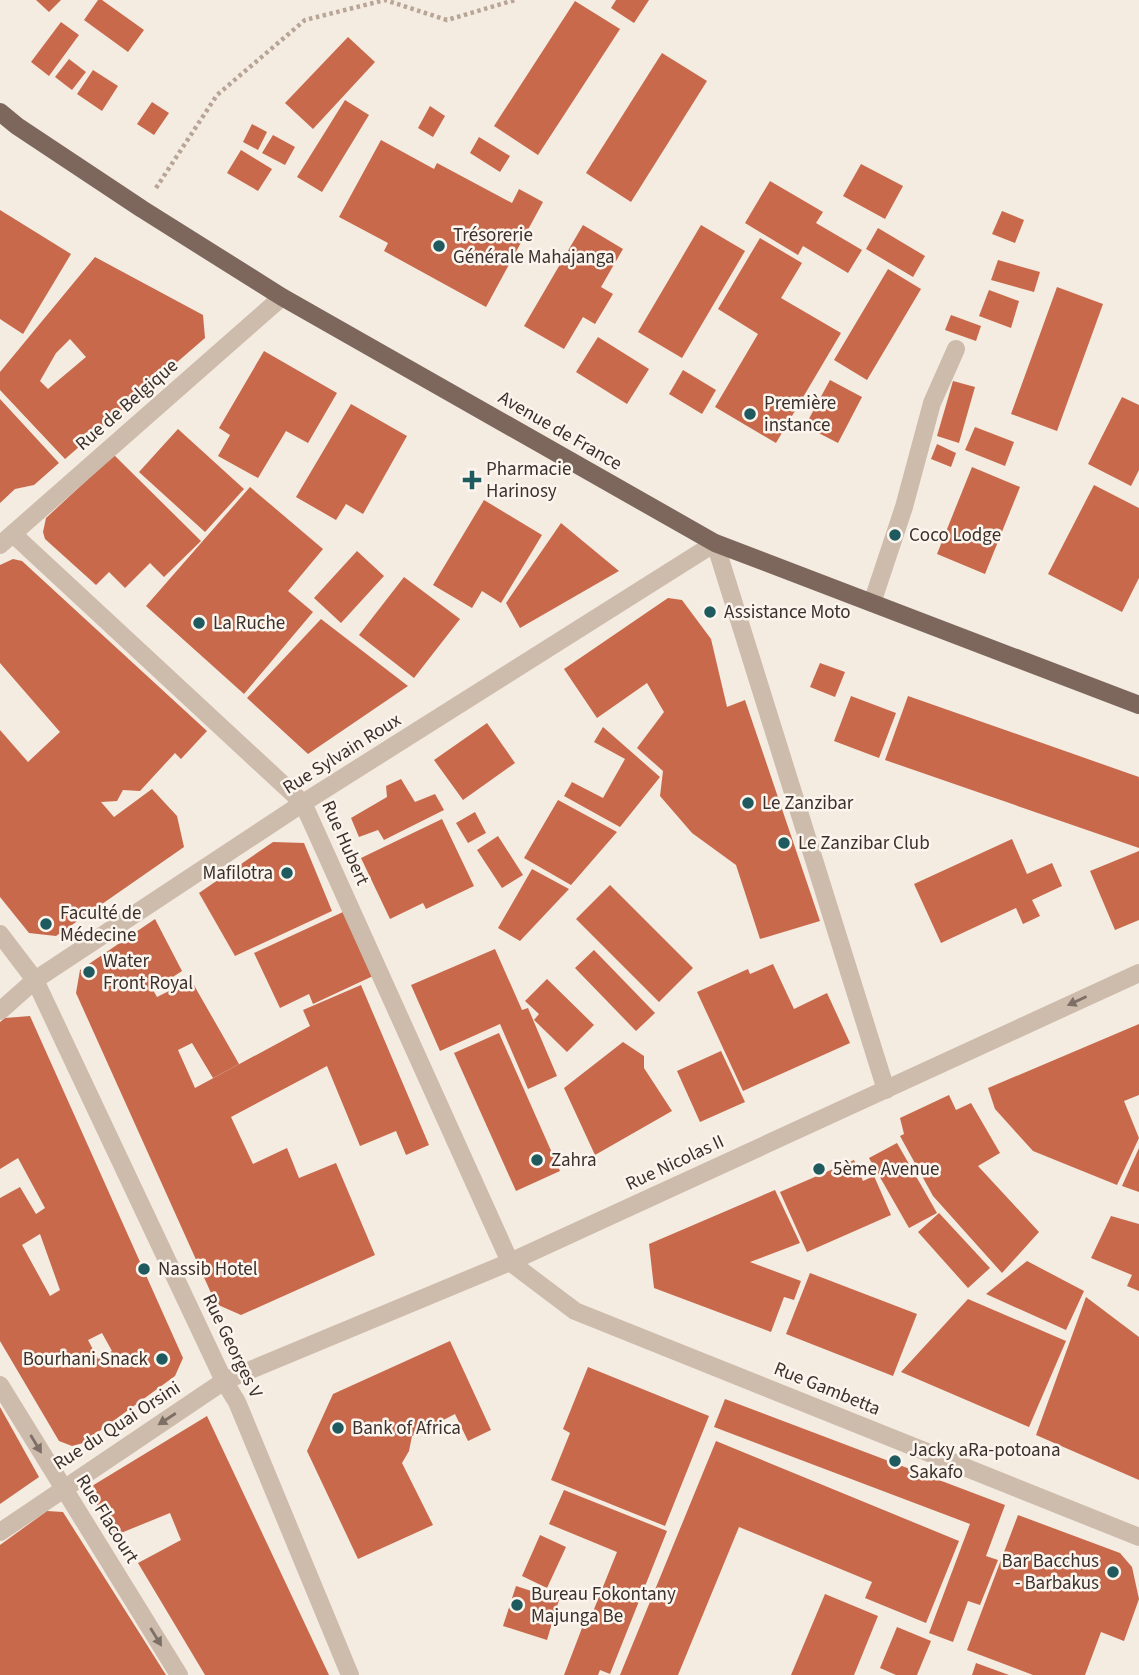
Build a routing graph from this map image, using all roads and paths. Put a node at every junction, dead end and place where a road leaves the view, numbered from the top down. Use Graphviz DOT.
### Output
graph roads {
  1 [pos="515,0"];
  2 [pos="0,112"];
  3 [pos="142,209"];
  4 [pos="282,297"];
  5 [pos="956,349"];
  6 [pos="6,540"];
  7 [pos="715,543"];
  8 [pos="872,603"];
  9 [pos="1139,705"];
  10 [pos="303,803"];
  11 [pos="0,933"];
  12 [pos="1139,972"];
  13 [pos="35,980"];
  14 [pos="0,1012"];
  15 [pos="886,1090"];
  16 [pos="510,1262"];
  17 [pos="224,1381"];
  18 [pos="0,1385"];
  19 [pos="62,1488"];
  20 [pos="0,1532"];
  21 [pos="1139,1536"];
  22 [pos="179,1675"];
  23 [pos="350,1675"];
  1 -- 3 [label="path"];
  2 -- 3 [label="main road, Avenue de France"];
  3 -- 4 [label="main road, Avenue de France"];
  4 -- 6 [label="street, Rue de Belgique"];
  4 -- 7 [label="main road, Avenue de France"];
  5 -- 8 [label="street"];
  6 -- 10 [label="street, Rue Hubert"];
  7 -- 8 [label="main road, Avenue de France"];
  7 -- 10 [label="street, Rue Sylvain Roux"];
  7 -- 15 [label="street"];
  8 -- 9 [label="main road, Avenue de France"];
  10 -- 13 [label="street, Rue Sylvain Roux"];
  10 -- 16 [label="street, Rue Hubert"];
  11 -- 13 [label="street, Rue Georges V"];
  12 -- 15 [label="street, Rue Nicolas II, one-way"];
  13 -- 14 [label="street, Rue Sylvain Roux"];
  13 -- 17 [label="street, Rue Georges V"];
  15 -- 16 [label="street, Rue Nicolas II"];
  16 -- 17 [label="street, Rue Nicolas II"];
  16 -- 21 [label="street, Rue Gambetta"];
  17 -- 19 [label="street, Rue du Quai Orsini, one-way"];
  17 -- 23 [label="street, Rue Georges V"];
  18 -- 19 [label="street, Rue Flacourt, one-way"];
  19 -- 20 [label="street, Rue du Quai Orsini"];
  19 -- 22 [label="street, Rue Flacourt, one-way"];
}
